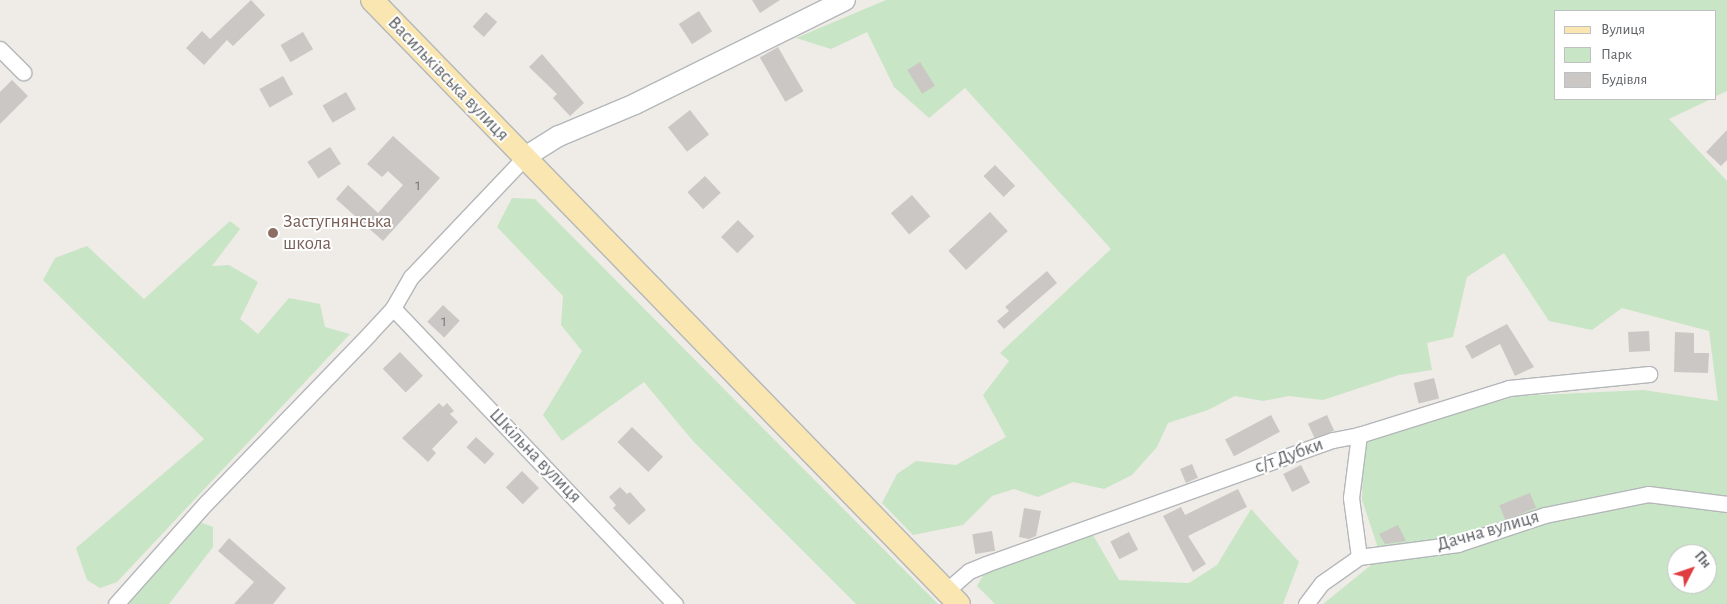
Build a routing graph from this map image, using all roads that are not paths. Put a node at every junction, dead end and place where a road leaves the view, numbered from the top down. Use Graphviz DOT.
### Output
graph roads {
  1 [pos="372,0"];
  2 [pos="845,0"];
  3 [pos="0,49"];
  4 [pos="23,72"];
  5 [pos="525,157"];
  6 [pos="393,308"];
  7 [pos="1649,374"];
  8 [pos="1359,435"];
  9 [pos="1727,504"];
  10 [pos="1359,557"];
  11 [pos="953,598"];
  12 [pos="116,604"];
  13 [pos="676,604"];
  14 [pos="1306,604"];
  1 -- 5 [label="main road, Васильківська вулиця"];
  2 -- 5 [label="street"];
  3 -- 4 [label="street"];
  5 -- 6 [label="street"];
  5 -- 11 [label="main road, Васильківська вулиця"];
  6 -- 12 [label="street"];
  6 -- 13 [label="street, Шкільна вулиця"];
  7 -- 8 [label="street, с/т Дубки"];
  8 -- 10 [label="street"];
  8 -- 11 [label="street, с/т Дубки"];
  9 -- 10 [label="street, Дачна вулиця"];
  10 -- 14 [label="street"];
}
